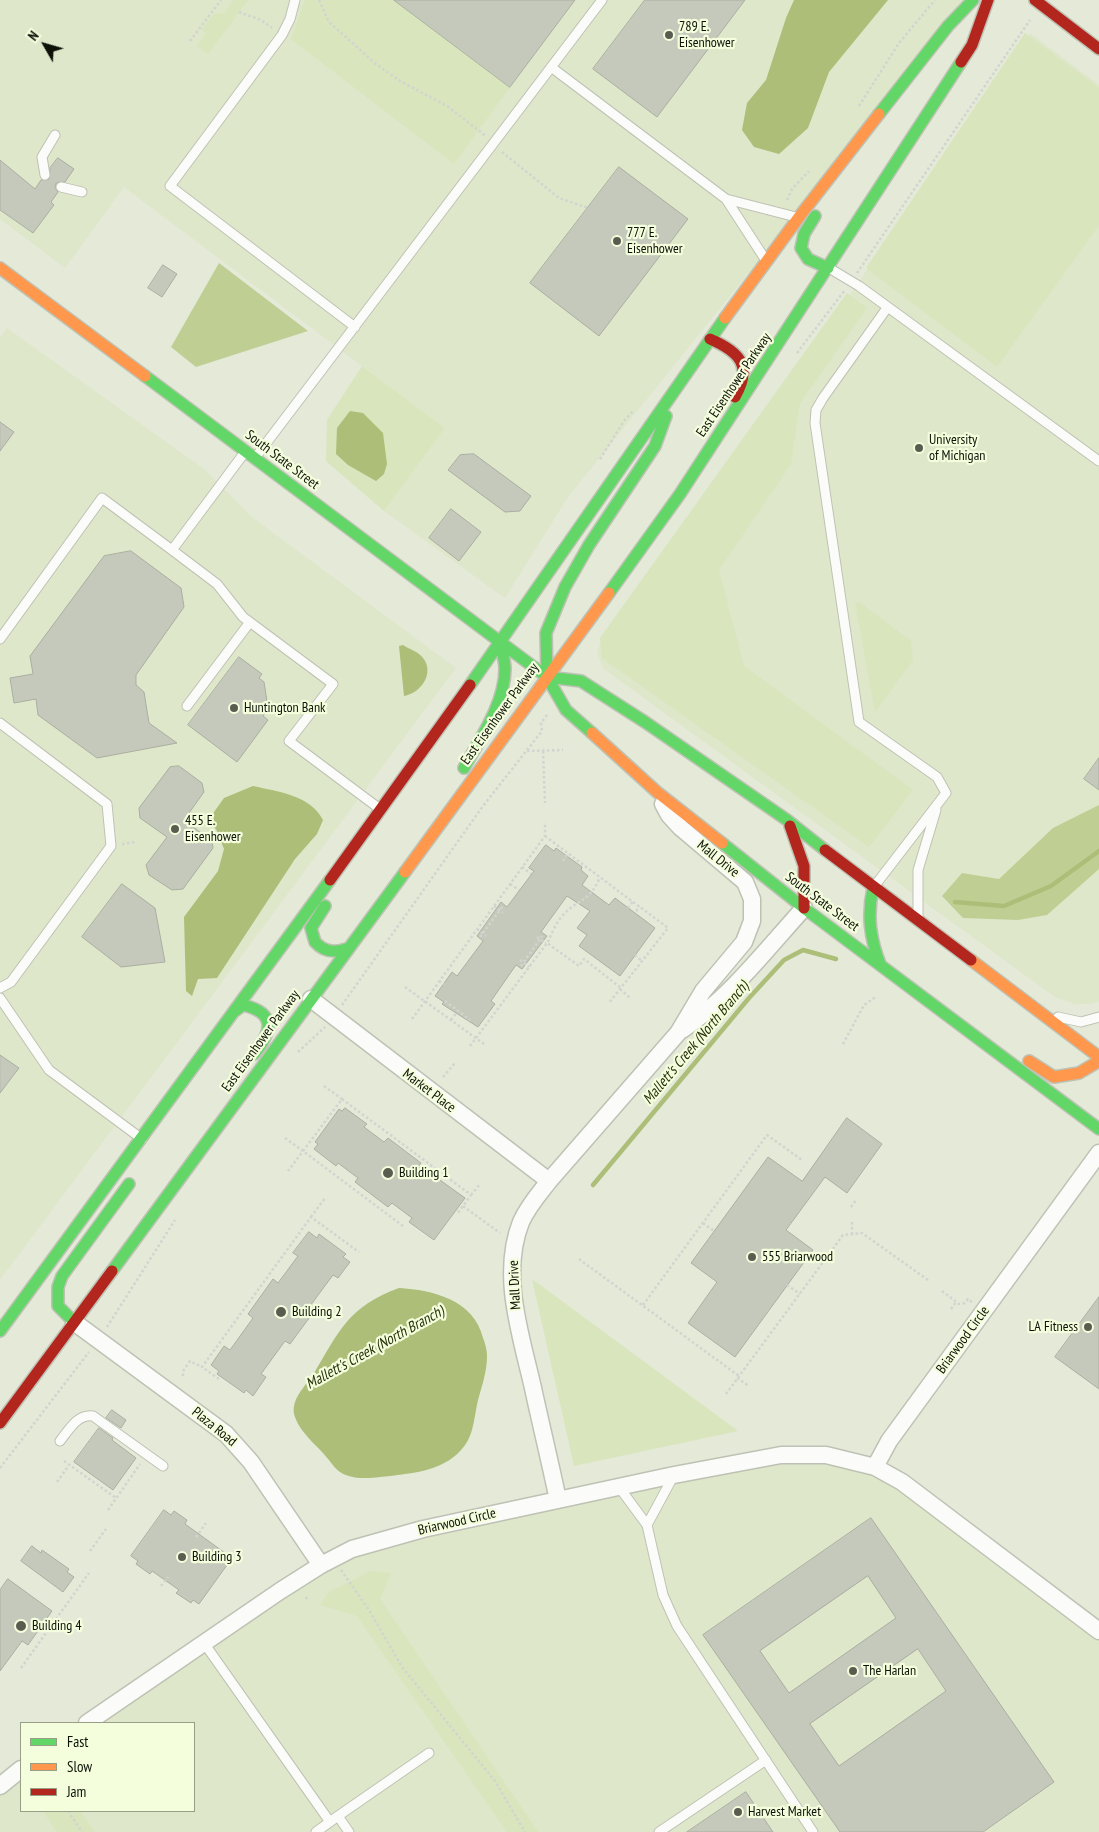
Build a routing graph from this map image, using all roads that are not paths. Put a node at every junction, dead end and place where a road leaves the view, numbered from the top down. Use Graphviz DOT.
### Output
graph roads {
  1 [pos="295,0"];
  2 [pos="602,0"];
  3 [pos="973,0"];
  4 [pos="988,0"];
  5 [pos="1035,0"];
  6 [pos="1099,49"];
  7 [pos="551,67"];
  8 [pos="55,135"];
  9 [pos="859,140"];
  10 [pos="45,175"];
  11 [pos="61,187"];
  12 [pos="82,192"];
  13 [pos="726,199"];
  14 [pos="799,217"];
  15 [pos="766,261"];
  16 [pos="0,268"];
  17 [pos="828,268"];
  18 [pos="887,308"];
  19 [pos="356,327"];
  20 [pos="710,339"];
  21 [pos="680,380"];
  22 [pos="250,455"];
  23 [pos="1099,461"];
  24 [pos="172,550"];
  25 [pos="590,620"];
  26 [pos="250,622"];
  27 [pos="0,639"];
  28 [pos="500,642"];
  29 [pos="547,677"];
  30 [pos="187,706"];
  31 [pos="445,721"];
  32 [pos="0,724"];
  33 [pos="457,778"];
  34 [pos="657,792"];
  35 [pos="938,803"];
  36 [pos="380,809"];
  37 [pos="787,820"];
  38 [pos="388,876"];
  39 [pos="873,888"];
  40 [pos="804,908"];
  41 [pos="370,917"];
  42 [pos="919,920"];
  43 [pos="349,948"];
  44 [pos="880,964"];
  45 [pos="0,988"];
  46 [pos="0,998"];
  47 [pos="311,999"];
  48 [pos="935,1006"];
  49 [pos="235,1011"];
  50 [pos="1040,1012"];
  51 [pos="1099,1017"];
  52 [pos="678,1032"];
  53 [pos="1099,1057"];
  54 [pos="201,1058"];
  55 [pos="1099,1061"];
  56 [pos="246,1066"];
  57 [pos="188,1094"];
  58 [pos="1099,1129"];
  59 [pos="142,1139"];
  60 [pos="189,1146"];
  61 [pos="1099,1153"];
  62 [pos="1099,1172"];
  63 [pos="136,1174"];
  64 [pos="549,1180"];
  65 [pos="156,1209"];
  66 [pos="1054,1216"];
  67 [pos="74,1322"];
  68 [pos="2,1323"];
  69 [pos="0,1423"];
  70 [pos="60,1441"];
  71 [pos="163,1466"];
  72 [pos="874,1467"];
  73 [pos="674,1475"];
  74 [pos="618,1488"];
  75 [pos="558,1500"];
  76 [pos="647,1525"];
  77 [pos="327,1562"];
  78 [pos="1099,1631"];
  79 [pos="204,1643"];
  80 [pos="88,1722"];
  81 [pos="429,1753"];
  82 [pos="766,1760"];
  83 [pos="20,1769"];
  84 [pos="0,1786"];
  85 [pos="334,1819"];
  86 [pos="316,1832"];
  87 [pos="349,1832"];
  88 [pos="659,1832"];
  89 [pos="813,1832"];
  1 -- 19 [label="lane"];
  2 -- 7 [label="lane"];
  3 -- 9 [label="main road"];
  4 -- 17 [label="main road, East Eisenhower Parkway"];
  5 -- 6 [label="main road"];
  7 -- 13 [label="lane"];
  7 -- 19 [label="lane"];
  8 -- 10 [label="lane"];
  9 -- 14 [label="main road"];
  9 -- 17 [label="main road"];
  11 -- 12 [label="lane"];
  13 -- 14 [label="lane"];
  13 -- 15 [label="lane"];
  14 -- 15 [label="main road"];
  15 -- 20 [label="main road"];
  16 -- 22 [label="main road, South State Street"];
  17 -- 18 [label="lane"];
  17 -- 25 [label="main road, East Eisenhower Parkway"];
  18 -- 23 [label="lane"];
  18 -- 35 [label="lane"];
  19 -- 22 [label="lane"];
  20 -- 21 [label="main road"];
  20 -- 25 [label="main road"];
  21 -- 28 [label="main road"];
  21 -- 29 [label="main road"];
  22 -- 24 [label="lane"];
  22 -- 28 [label="main road, South State Street"];
  24 -- 26 [label="lane"];
  24 -- 27 [label="lane"];
  25 -- 29 [label="main road, East Eisenhower Parkway"];
  26 -- 30 [label="lane"];
  26 -- 36 [label="lane"];
  28 -- 29 [label="main road, South State Street"];
  28 -- 31 [label="main road"];
  28 -- 33 [label="main road"];
  29 -- 34 [label="main road, South State Street"];
  29 -- 37 [label="main road, South State Street"];
  29 -- 41 [label="main road, East Eisenhower Parkway"];
  31 -- 36 [label="main road"];
  31 -- 43 [label="main road"];
  32 -- 45 [label="lane"];
  34 -- 40 [label="main road, South State Street"];
  34 -- 52 [label="street, Mall Drive"];
  35 -- 39 [label="lane"];
  35 -- 42 [label="lane"];
  36 -- 49 [label="main road"];
  37 -- 39 [label="main road, South State Street"];
  37 -- 40 [label="main road"];
  38 -- 41 [label="main road"];
  39 -- 42 [label="main road, South State Street"];
  39 -- 44 [label="main road"];
  40 -- 44 [label="main road, South State Street"];
  40 -- 52 [label="street, Mall Drive"];
  41 -- 43 [label="main road, East Eisenhower Parkway"];
  42 -- 50 [label="main road, South State Street"];
  43 -- 47 [label="main road, East Eisenhower Parkway"];
  44 -- 48 [label="main road, South State Street"];
  46 -- 59 [label="lane"];
  47 -- 64 [label="street, Market Place"];
  47 -- 65 [label="main road, East Eisenhower Parkway"];
  48 -- 55 [label="main road"];
  48 -- 58 [label="main road, South State Street"];
  49 -- 54 [label="main road"];
  49 -- 56 [label="main road"];
  50 -- 51 [label="lane"];
  50 -- 53 [label="main road, South State Street"];
  52 -- 64 [label="street, Mall Drive"];
  54 -- 57 [label="main road"];
  54 -- 59 [label="main road"];
  59 -- 68 [label="main road"];
  60 -- 65 [label="main road"];
  61 -- 66 [label="street"];
  62 -- 66 [label="street"];
  63 -- 67 [label="main road"];
  64 -- 75 [label="street, Mall Drive"];
  65 -- 67 [label="main road, East Eisenhower Parkway"];
  66 -- 72 [label="street, Briarwood Circle"];
  67 -- 69 [label="main road, East Eisenhower Parkway"];
  67 -- 77 [label="street, Plaza Road"];
  70 -- 71 [label="lane"];
  72 -- 73 [label="street, Briarwood Circle"];
  72 -- 78 [label="street, Briarwood Circle"];
  73 -- 74 [label="street, Briarwood Circle"];
  73 -- 76 [label="lane"];
  74 -- 75 [label="street, Briarwood Circle"];
  74 -- 76 [label="lane"];
  75 -- 77 [label="street, Briarwood Circle"];
  76 -- 82 [label="lane"];
  77 -- 79 [label="street, Briarwood Circle"];
  79 -- 80 [label="street, Briarwood Circle"];
  79 -- 85 [label="lane"];
  81 -- 85 [label="lane"];
  82 -- 88 [label="lane"];
  82 -- 89 [label="lane"];
  83 -- 84 [label="street"];
  85 -- 86 [label="lane"];
  85 -- 87 [label="lane"];
}
